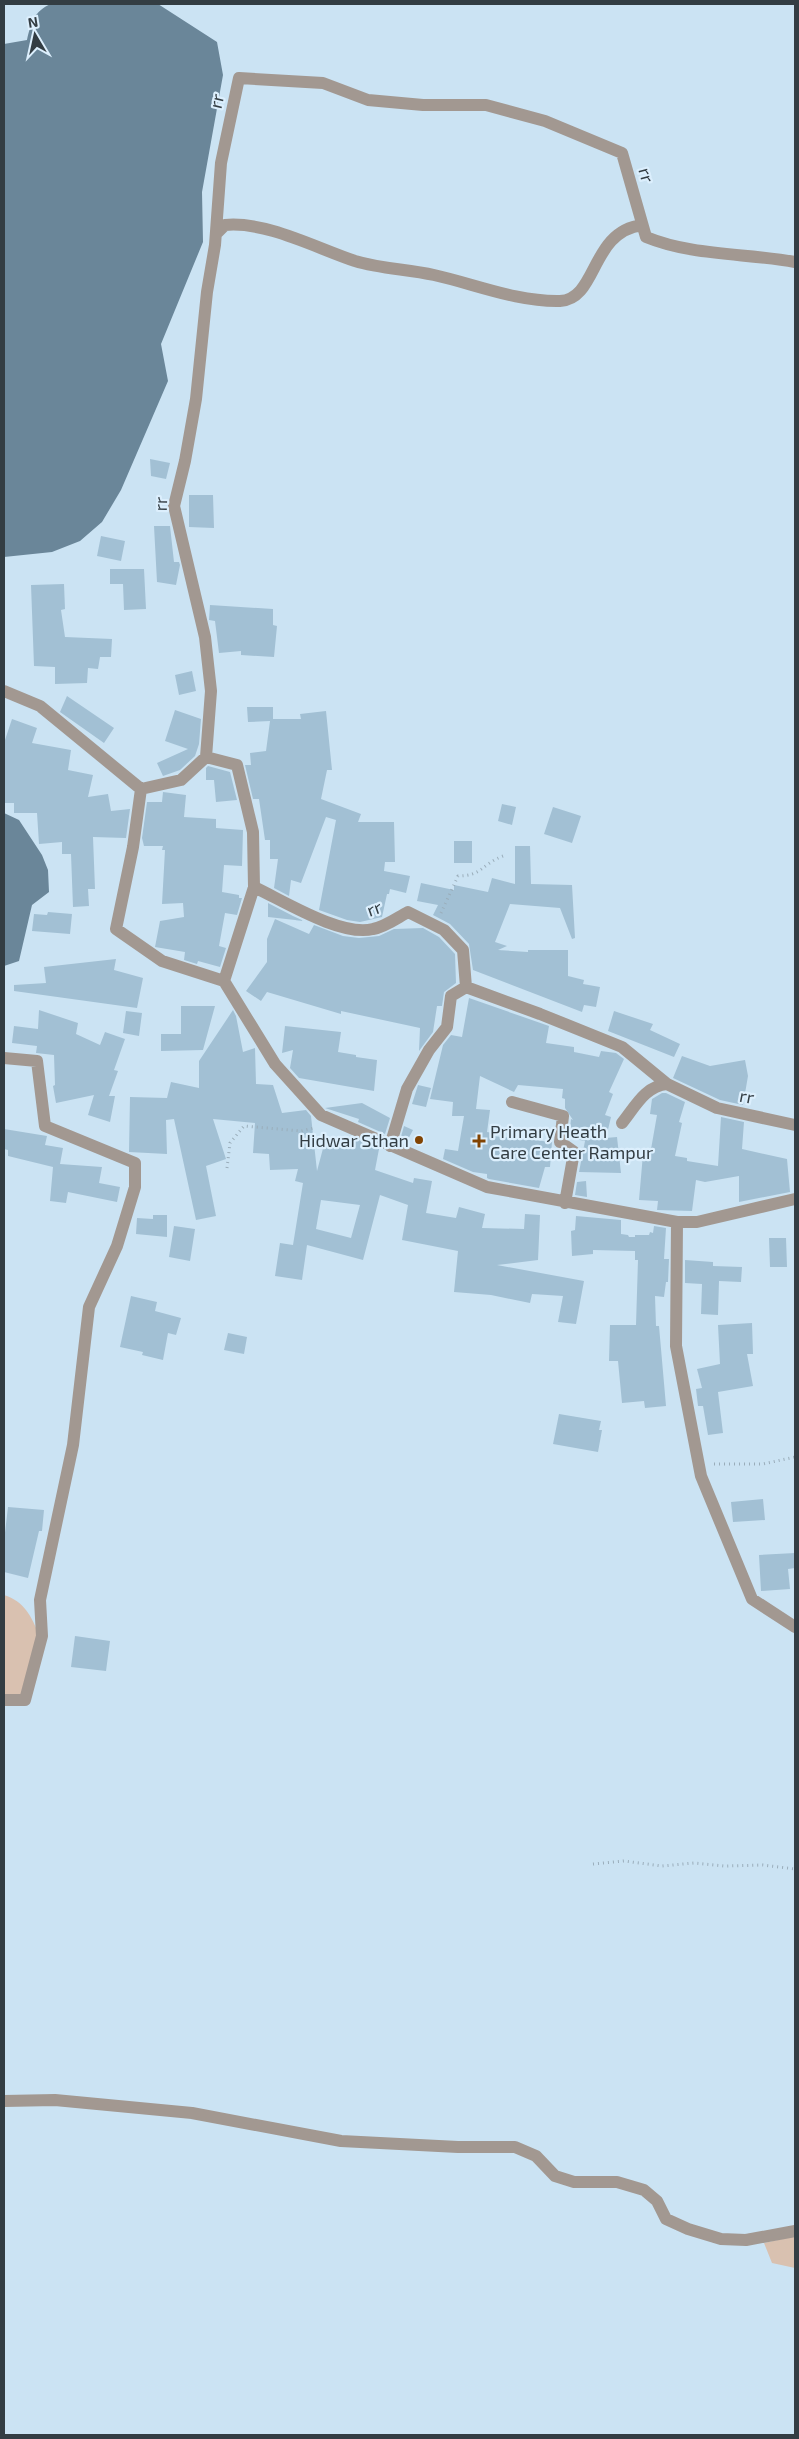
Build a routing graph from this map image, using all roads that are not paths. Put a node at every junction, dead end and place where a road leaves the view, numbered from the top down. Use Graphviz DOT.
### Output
graph roads {
  1 [pos="642,225"];
  2 [pos="216,234"];
  3 [pos="795,262"];
  4 [pos="4,690"];
  5 [pos="206,757"];
  6 [pos="141,789"];
  7 [pos="254,887"];
  8 [pos="224,981"];
  9 [pos="466,987"];
  10 [pos="4,1058"];
  11 [pos="667,1084"];
  12 [pos="512,1102"];
  13 [pos="622,1123"];
  14 [pos="795,1125"];
  15 [pos="390,1146"];
  16 [pos="795,1199"];
  17 [pos="565,1203"];
  18 [pos="678,1222"];
  19 [pos="795,1627"];
  20 [pos="4,1700"];
  21 [pos="4,2101"];
  22 [pos="795,2231"];
  1 -- 2 [label="street"];
  1 -- 2 [label="street, rr"];
  1 -- 3 [label="street, rr"];
  2 -- 5 [label="street, rr"];
  4 -- 6 [label="street"];
  5 -- 6 [label="street"];
  5 -- 7 [label="street"];
  6 -- 8 [label="street"];
  7 -- 8 [label="street"];
  7 -- 9 [label="street, rr"];
  8 -- 15 [label="street"];
  9 -- 11 [label="street, rr"];
  9 -- 15 [label="street"];
  10 -- 20 [label="street"];
  11 -- 13 [label="street"];
  11 -- 14 [label="street, rr"];
  12 -- 17 [label="street"];
  15 -- 17 [label="street"];
  16 -- 18 [label="street"];
  17 -- 18 [label="street"];
  18 -- 19 [label="street"];
  21 -- 22 [label="street"];
}
